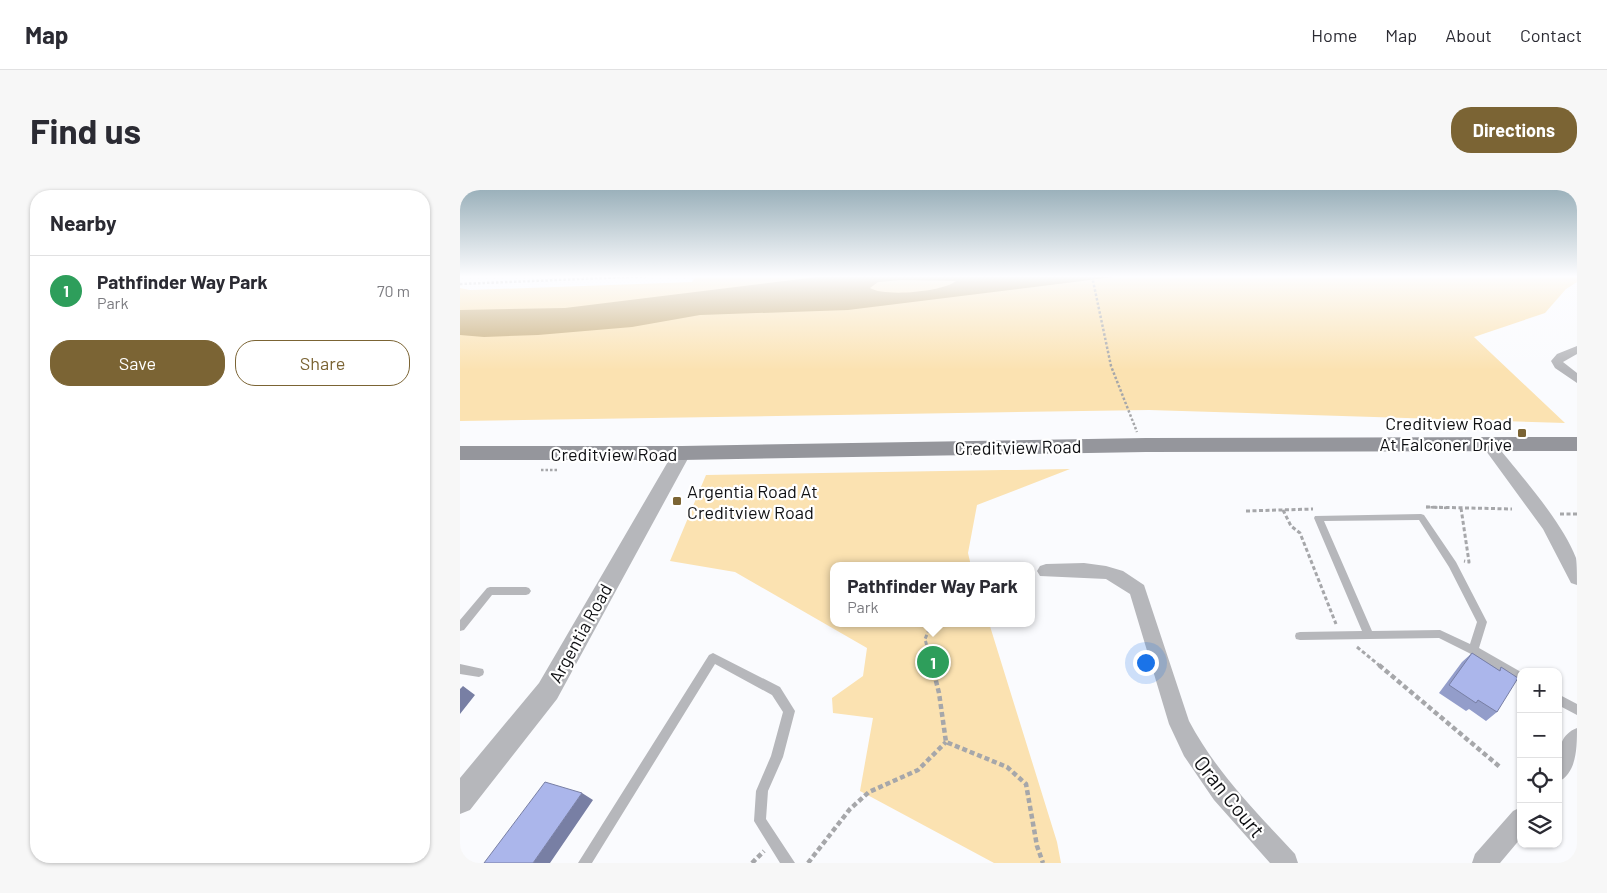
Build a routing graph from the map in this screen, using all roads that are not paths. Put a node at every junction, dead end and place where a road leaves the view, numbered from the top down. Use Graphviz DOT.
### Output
graph roads {
  1 [pos="1577,350"];
  2 [pos="1577,379"];
  3 [pos="1488,444"];
  4 [pos="1577,444"];
  5 [pos="682,453"];
  6 [pos="460,454"];
  7 [pos="1046,570"];
  8 [pos="1577,578"];
  9 [pos="526,591"];
  10 [pos="460,627"];
  11 [pos="1368,634"];
  12 [pos="1300,636"];
  13 [pos="1473,650"];
  14 [pos="460,669"];
  15 [pos="479,672"];
  16 [pos="1517,676"];
  17 [pos="1562,701"];
  18 [pos="1577,710"];
  19 [pos="1577,738"];
  20 [pos="1562,764"];
  21 [pos="460,800"];
  22 [pos="1517,824"];
  23 [pos="585,863"];
  24 [pos="788,863"];
  25 [pos="1286,863"];
  26 [pos="1484,863"];
  1 -- 2 [label="street"];
  3 -- 4 [label="main road, Creditview Road"];
  3 -- 5 [label="main road, Creditview Road"];
  3 -- 8 [label="street"];
  5 -- 6 [label="main road, Creditview Road"];
  5 -- 21 [label="street, Argentia Road"];
  7 -- 25 [label="street, Oran Court"];
  9 -- 10 [label="lane"];
  11 -- 12 [label="lane"];
  11 -- 13 [label="lane"];
  11 -- 13 [label="lane"];
  13 -- 16 [label="lane"];
  14 -- 15 [label="lane"];
  17 -- 18 [label="lane"];
  19 -- 20 [label="street"];
  22 -- 26 [label="street"];
  23 -- 24 [label="lane"];
}
